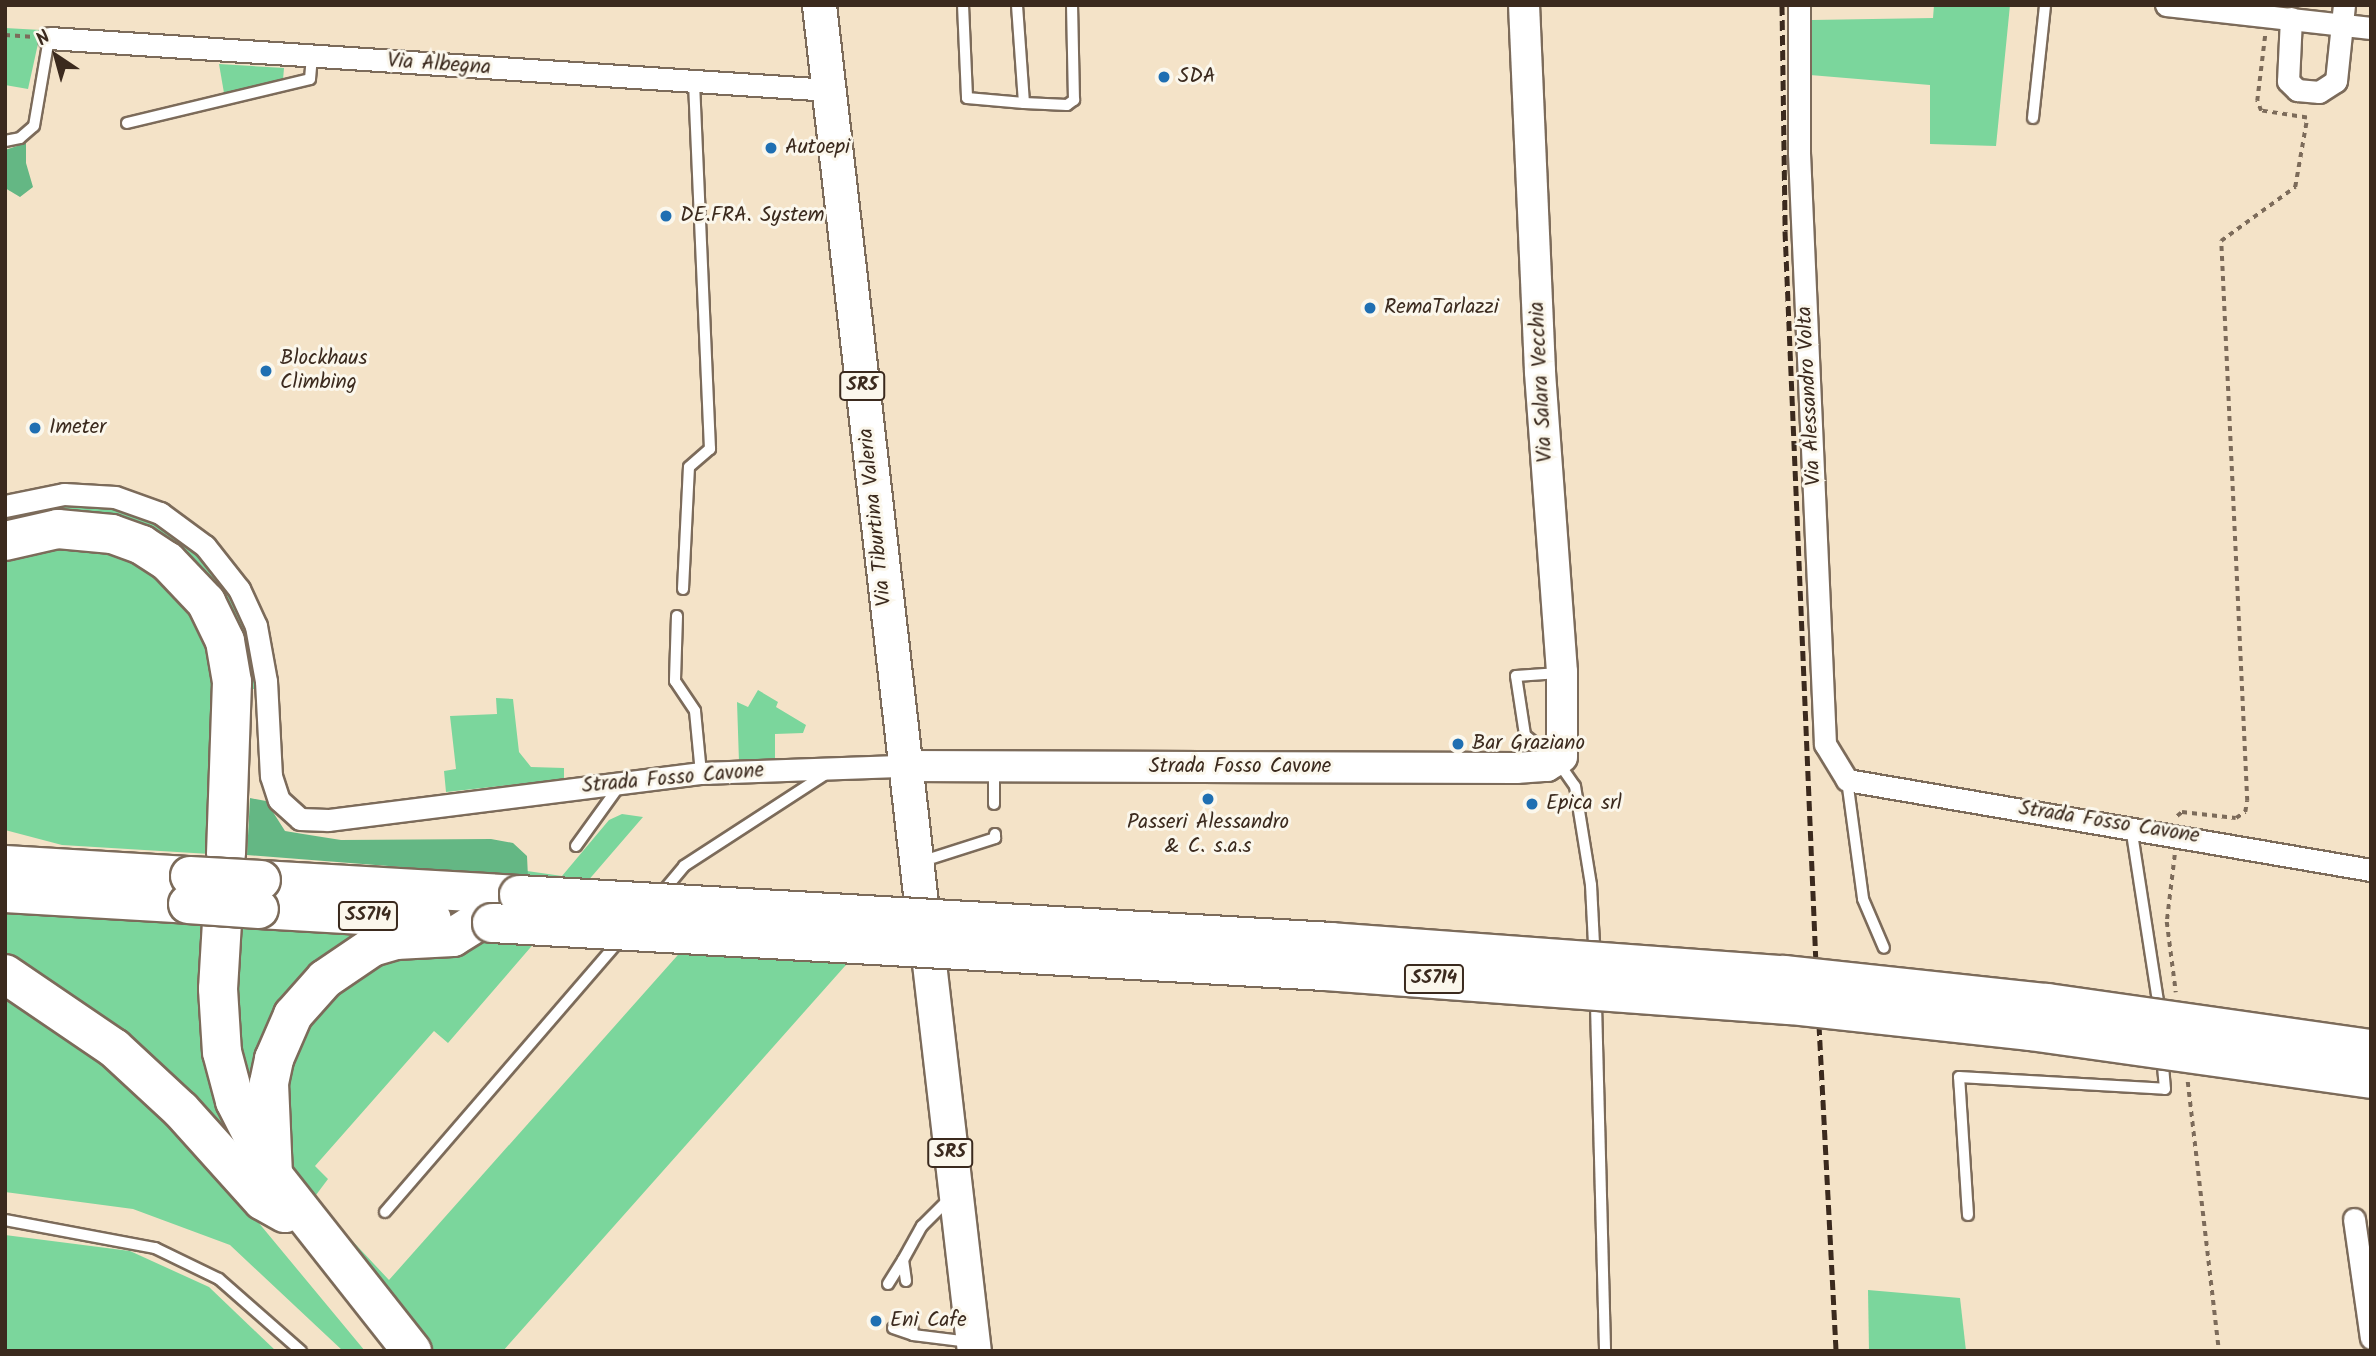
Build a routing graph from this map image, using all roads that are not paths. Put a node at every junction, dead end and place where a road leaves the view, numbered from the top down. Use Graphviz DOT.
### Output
graph roads {
  1 [pos="819,5"];
  2 [pos="963,5"];
  3 [pos="1017,5"];
  4 [pos="1072,5"];
  5 [pos="1524,5"];
  6 [pos="1799,5"];
  7 [pos="2045,5"];
  8 [pos="2173,6"];
  9 [pos="2305,15"];
  10 [pos="2343,15"];
  11 [pos="2371,28"];
  12 [pos="49,38"];
  13 [pos="312,57"];
  14 [pos="694,81"];
  15 [pos="829,90"];
  16 [pos="1024,103"];
  17 [pos="2033,118"];
  18 [pos="127,124"];
  19 [pos="5,141"];
  20 [pos="5,506"];
  21 [pos="5,541"];
  22 [pos="683,589"];
  23 [pos="677,616"];
  24 [pos="1562,672"];
  25 [pos="1560,760"];
  26 [pos="906,766"];
  27 [pos="994,766"];
  28 [pos="834,768"];
  29 [pos="701,773"];
  30 [pos="1847,780"];
  31 [pos="622,783"];
  32 [pos="995,804"];
  33 [pos="2131,827"];
  34 [pos="995,834"];
  35 [pos="5,839"];
  36 [pos="576,846"];
  37 [pos="226,855"];
  38 [pos="917,863"];
  39 [pos="5,865"];
  40 [pos="2371,870"];
  41 [pos="108,871"];
  42 [pos="665,889"];
  43 [pos="189,890"];
  44 [pos="5,893"];
  45 [pos="260,894"];
  46 [pos="921,903"];
  47 [pos="222,922"];
  48 [pos="485,922"];
  49 [pos="1594,945"];
  50 [pos="615,946"];
  51 [pos="1884,948"];
  52 [pos="929,963"];
  53 [pos="5,974"];
  54 [pos="2158,1002"];
  55 [pos="1596,1005"];
  56 [pos="2371,1049"];
  57 [pos="2163,1064"];
  58 [pos="2371,1079"];
  59 [pos="273,1175"];
  60 [pos="955,1194"];
  61 [pos="384,1212"];
  62 [pos="285,1213"];
  63 [pos="1968,1215"];
  64 [pos="2354,1219"];
  65 [pos="5,1220"];
  66 [pos="903,1260"];
  67 [pos="906,1281"];
  68 [pos="888,1284"];
  69 [pos="893,1328"];
  70 [pos="2371,1338"];
  71 [pos="972,1348"];
  72 [pos="301,1351"];
  73 [pos="397,1351"];
  74 [pos="412,1351"];
  75 [pos="1605,1351"];
  1 -- 15 [label="main road, Via Tiburtina Valeria / SR5"];
  2 -- 16 [label="lane"];
  3 -- 16 [label="lane"];
  4 -- 16 [label="lane"];
  5 -- 24 [label="street, Via Salara Vecchia"];
  6 -- 30 [label="street, Via Alessandro Volta"];
  7 -- 17 [label="lane"];
  8 -- 9 [label="street"];
  9 -- 10 [label="street"];
  9 -- 10 [label="street"];
  10 -- 11 [label="street"];
  12 -- 13 [label="street, Via Albegna"];
  12 -- 19 [label="lane"];
  13 -- 14 [label="street, Via Albegna"];
  13 -- 18 [label="lane"];
  14 -- 15 [label="street, Via Albegna"];
  14 -- 22 [label="lane"];
  15 -- 26 [label="main road, Via Tiburtina Valeria / SR5"];
  20 -- 31 [label="street, Strada Fosso Cavone"];
  21 -- 37 [label="highway"];
  23 -- 29 [label="lane"];
  24 -- 25 [label="street, Via Salara Vecchia"];
  24 -- 25 [label="lane"];
  25 -- 27 [label="street, Strada Fosso Cavone"];
  25 -- 49 [label="lane"];
  26 -- 27 [label="street, Strada Fosso Cavone"];
  26 -- 28 [label="street, Strada Fosso Cavone"];
  26 -- 38 [label="main road, Via Tiburtina Valeria / SR5"];
  27 -- 32 [label="lane"];
  28 -- 29 [label="street, Strada Fosso Cavone"];
  28 -- 42 [label="lane"];
  29 -- 31 [label="street, Strada Fosso Cavone"];
  30 -- 33 [label="street, Strada Fosso Cavone"];
  30 -- 51 [label="lane"];
  31 -- 36 [label="lane"];
  33 -- 40 [label="street, Strada Fosso Cavone"];
  33 -- 54 [label="lane"];
  34 -- 38 [label="lane"];
  35 -- 41 [label="highway"];
  38 -- 46 [label="main road, Via Tiburtina Valeria / SR5"];
  39 -- 41 [label="highway, SS714"];
  41 -- 43 [label="highway, SS714"];
  43 -- 44 [label="highway, SS714"];
  43 -- 45 [label="highway, SS714, bridge"];
  45 -- 48 [label="highway, SS714"];
  45 -- 56 [label="highway, SS714, bridge"];
  47 -- 59 [label="highway"];
  48 -- 58 [label="highway, SS714, bridge"];
  48 -- 59 [label="highway"];
  50 -- 61 [label="lane"];
  52 -- 60 [label="main road, SR5"];
  53 -- 62 [label="highway"];
  55 -- 75 [label="lane"];
  57 -- 63 [label="lane"];
  59 -- 62 [label="highway"];
  59 -- 74 [label="highway"];
  60 -- 66 [label="lane"];
  60 -- 71 [label="main road, SR5"];
  62 -- 73 [label="highway"];
  64 -- 70 [label="street"];
  65 -- 72 [label="lane"];
  66 -- 67 [label="lane"];
  66 -- 68 [label="lane"];
  69 -- 71 [label="lane"];
}
